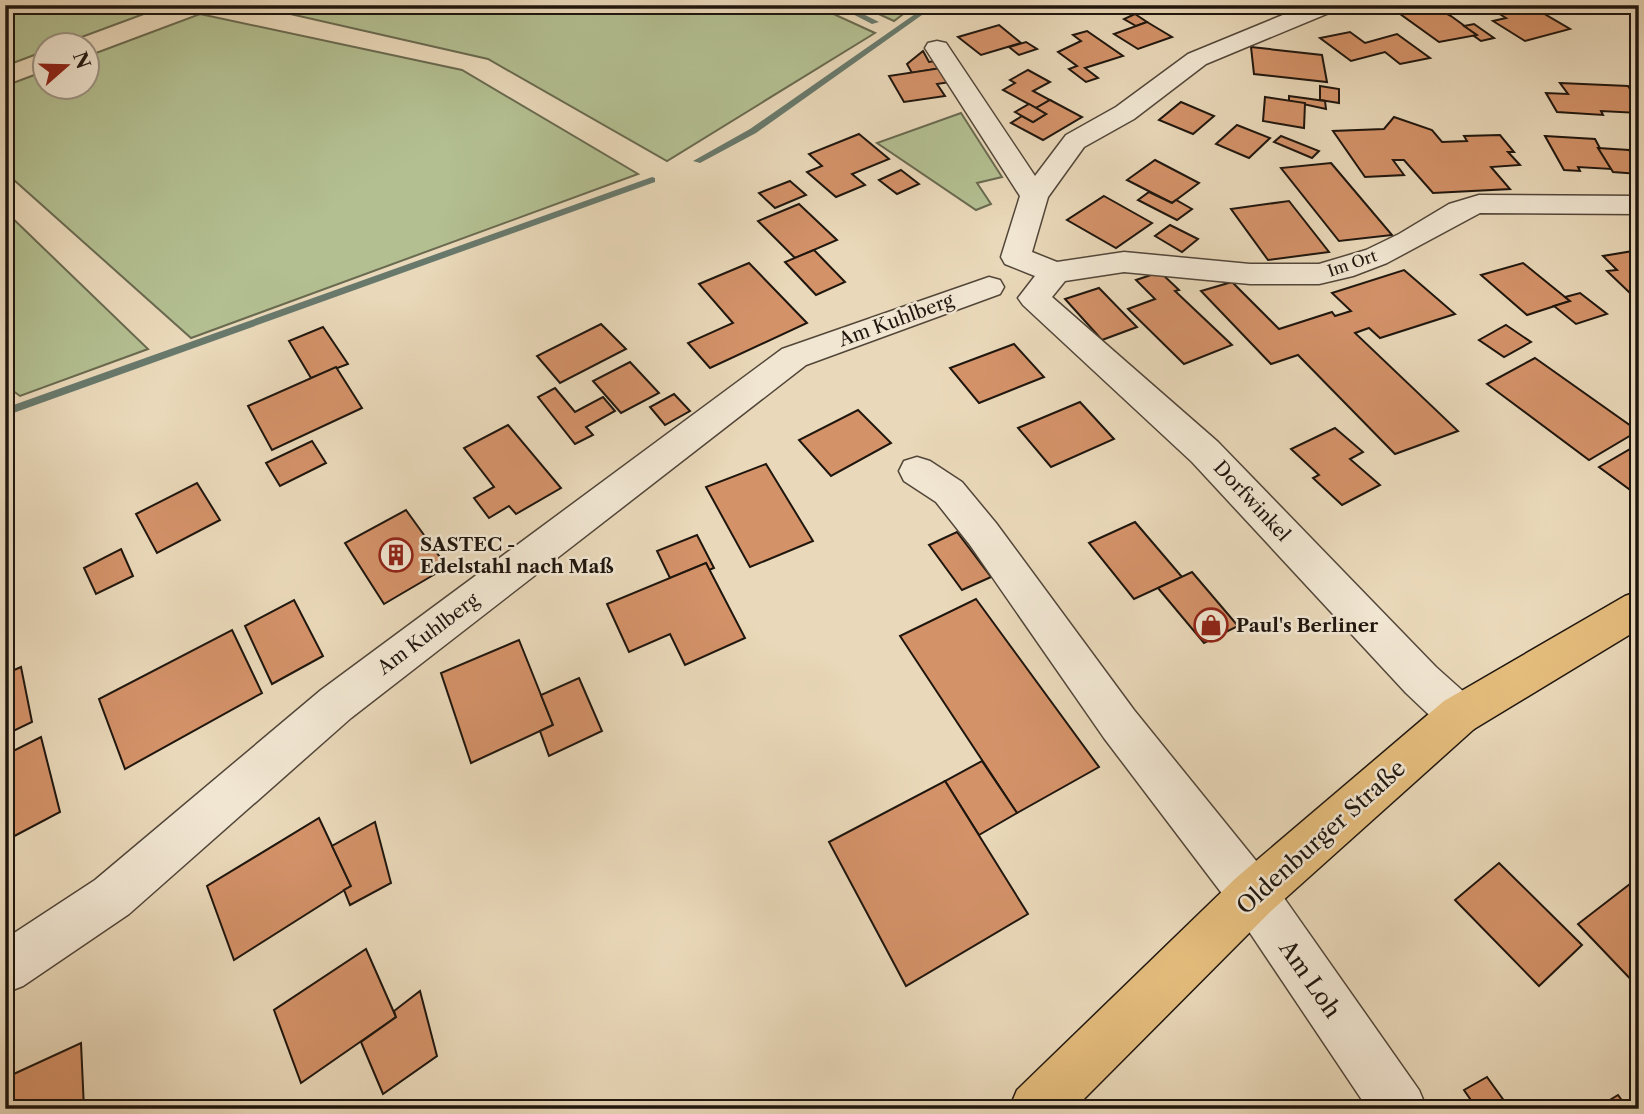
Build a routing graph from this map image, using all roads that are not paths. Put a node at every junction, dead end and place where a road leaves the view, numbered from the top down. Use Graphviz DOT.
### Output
graph roads {
  1 [pos="1328,5"];
  2 [pos="937,48"];
  3 [pos="1034,195"];
  4 [pos="1639,205"];
  5 [pos="1016,257"];
  6 [pos="1055,272"];
  7 [pos="989,287"];
  8 [pos="1034,298"];
  9 [pos="917,471"];
  10 [pos="1639,608"];
  11 [pos="1459,715"];
  12 [pos="1253,895"];
  13 [pos="5,968"];
  14 [pos="1036,1109"];
  15 [pos="1400,1109"];
  1 -- 3 [label="street"];
  2 -- 3 [label="street"];
  3 -- 5 [label="street"];
  4 -- 6 [label="street, Im Ort"];
  5 -- 6 [label="street"];
  5 -- 7 [label="street"];
  6 -- 8 [label="street"];
  7 -- 8 [label="street, Dorfwinkel"];
  7 -- 13 [label="street, Am Kuhlberg"];
  8 -- 11 [label="street, Dorfwinkel"];
  9 -- 12 [label="street, Am Loh"];
  10 -- 11 [label="main road, Oldenburger Straße"];
  11 -- 12 [label="main road, Oldenburger Straße"];
  12 -- 14 [label="main road, Oldenburger Straße"];
  12 -- 15 [label="street, Am Loh"];
}
